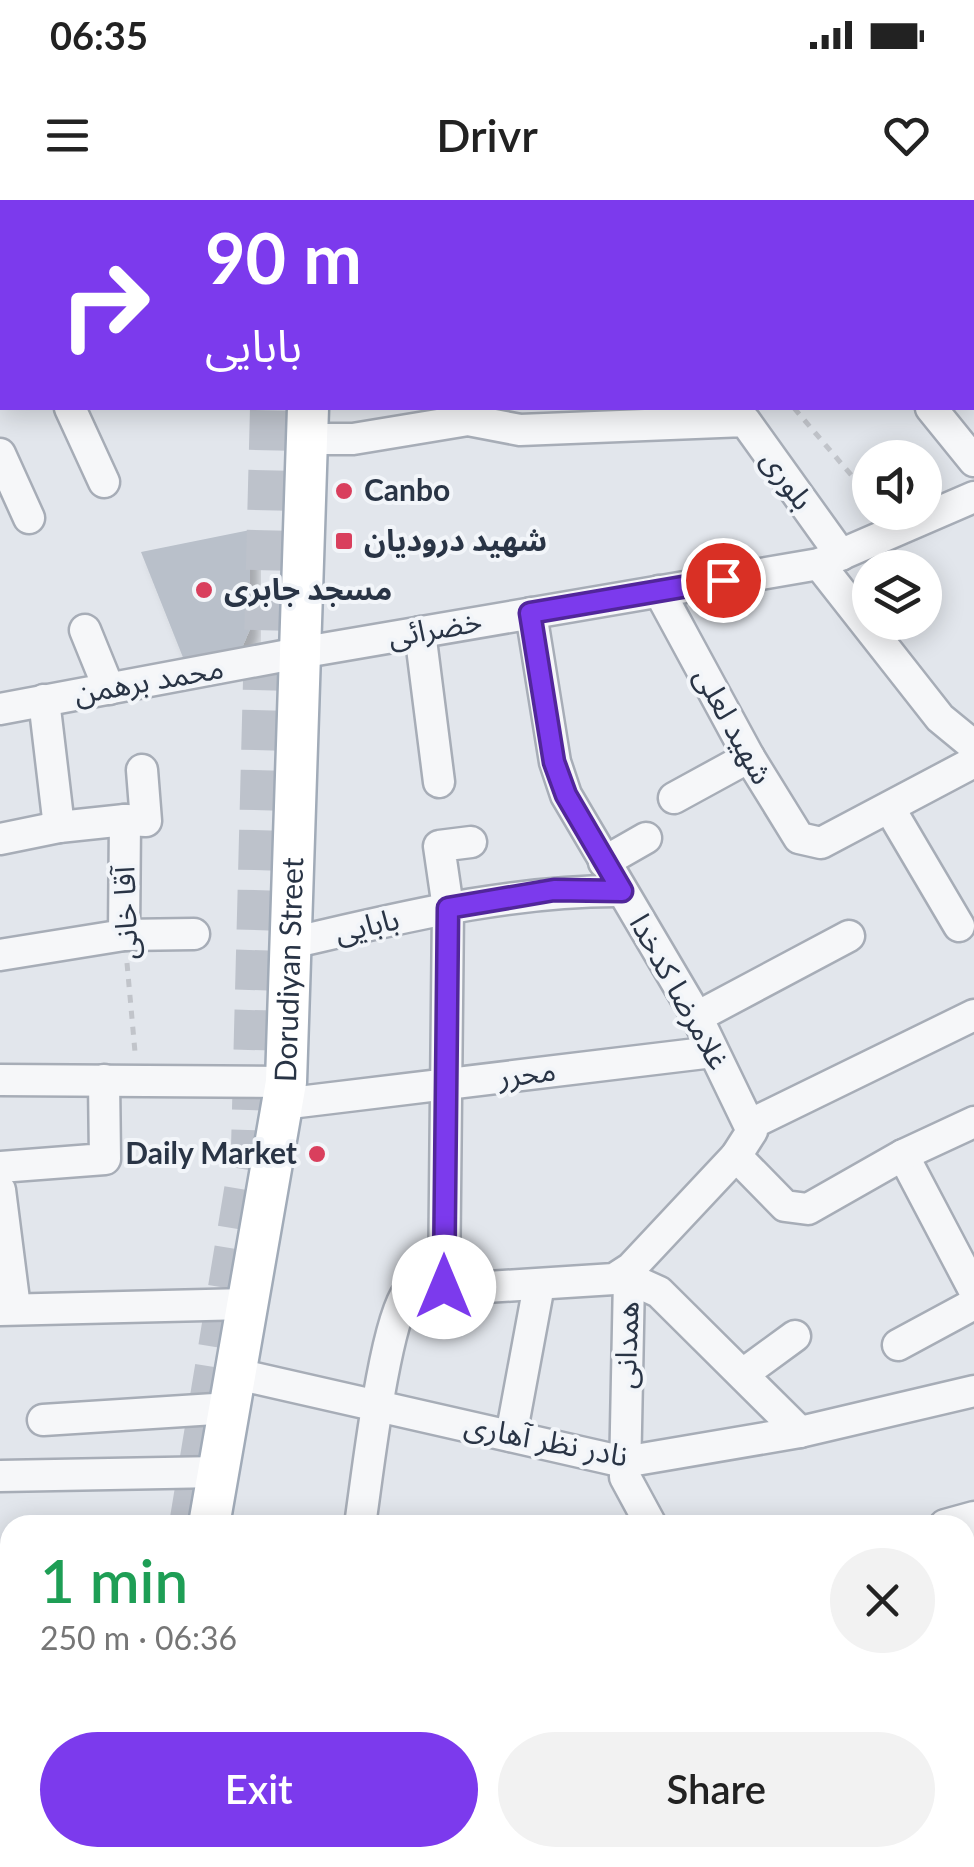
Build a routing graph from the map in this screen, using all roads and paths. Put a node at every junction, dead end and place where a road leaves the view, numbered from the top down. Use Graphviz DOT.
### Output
graph roads {
  1 [pos="71,410"];
  2 [pos="796,410"];
  3 [pos="932,410"];
  4 [pos="308,423"];
  5 [pos="0,454"];
  6 [pos="974,461"];
  7 [pos="852,476"];
  8 [pos="104,482"];
  9 [pos="974,497"];
  10 [pos="29,518"];
  11 [pos="830,560"];
  12 [pos="659,592"];
  13 [pos="530,613"];
  14 [pos="85,630"];
  15 [pos="420,632"];
  16 [pos="299,653"];
  17 [pos="108,689"];
  18 [pos="44,700"];
  19 [pos="0,709"];
  20 [pos="974,746"];
  21 [pos="748,757"];
  22 [pos="974,762"];
  23 [pos="142,770"];
  24 [pos="439,782"];
  25 [pos="674,798"];
  26 [pos="890,809"];
  27 [pos="125,820"];
  28 [pos="59,827"];
  29 [pos="646,838"];
  30 [pos="0,840"];
  31 [pos="471,842"];
  32 [pos="604,862"];
  33 [pos="622,891"];
  34 [pos="448,908"];
  35 [pos="959,926"];
  36 [pos="194,934"];
  37 [pos="124,935"];
  38 [pos="848,936"];
  39 [pos="291,943"];
  40 [pos="0,955"];
  41 [pos="697,1016"];
  42 [pos="974,1016"];
  43 [pos="713,1052"];
  44 [pos="138,1078"];
  45 [pos="0,1080"];
  46 [pos="104,1080"];
  47 [pos="444,1084"];
  48 [pos="284,1093"];
  49 [pos="974,1122"];
  50 [pos="751,1124"];
  51 [pos="903,1155"];
  52 [pos="736,1156"];
  53 [pos="0,1166"];
  54 [pos="0,1190"];
  55 [pos="625,1277"];
  56 [pos="538,1285"];
  57 [pos="444,1287"];
  58 [pos="973,1290"];
  59 [pos="248,1304"];
  60 [pos="7,1309"];
  61 [pos="795,1336"];
  62 [pos="898,1345"];
  63 [pos="744,1374"];
  64 [pos="233,1391"];
  65 [pos="974,1392"];
  66 [pos="378,1406"];
  67 [pos="43,1420"];
  68 [pos="800,1432"];
  69 [pos="510,1436"];
  70 [pos="624,1462"];
  71 [pos="218,1472"];
  72 [pos="0,1476"];
  73 [pos="211,1515"];
  74 [pos="362,1515"];
  75 [pos="645,1515"];
  1 -- 8 [label="street"];
  2 -- 7 [label="path"];
  3 -- 6 [label="street"];
  4 -- 11 [label="street, بلوری"];
  4 -- 16 [label="main road, Dorudiyan Street"];
  5 -- 10 [label="street"];
  9 -- 11 [label="street, خضرائی"];
  11 -- 12 [label="street, خضرائی"];
  11 -- 20 [label="street"];
  12 -- 13 [label="street, خضرائی"];
  12 -- 21 [label="street, شهید لعلی"];
  13 -- 15 [label="street, خضرائی"];
  13 -- 32 [label="street, غلامرضا کدخدا"];
  14 -- 17 [label="street"];
  15 -- 16 [label="street, خضرائی"];
  15 -- 24 [label="street"];
  16 -- 17 [label="street, محمد برهمن"];
  16 -- 39 [label="main road, Dorudiyan Street"];
  17 -- 18 [label="street, محمد برهمن"];
  18 -- 19 [label="street, محمد برهمن"];
  18 -- 28 [label="street"];
  21 -- 25 [label="street"];
  21 -- 26 [label="street, شهید لعلی"];
  22 -- 26 [label="street"];
  23 -- 27 [label="street"];
  26 -- 35 [label="street"];
  27 -- 28 [label="street"];
  27 -- 37 [label="street, آقا خانی"];
  28 -- 30 [label="street"];
  29 -- 32 [label="street"];
  31 -- 34 [label="street"];
  32 -- 33 [label="street, غلامرضا کدخدا"];
  33 -- 34 [label="street, بابایی"];
  33 -- 41 [label="street, غلامرضا کدخدا"];
  34 -- 39 [label="street, بابایی"];
  34 -- 47 [label="street"];
  36 -- 37 [label="street"];
  37 -- 40 [label="street"];
  37 -- 44 [label="path, آقا خانی"];
  38 -- 41 [label="street"];
  39 -- 48 [label="main road, Dorudiyan Street"];
  41 -- 43 [label="street, غلامرضا کدخدا"];
  42 -- 50 [label="street"];
  43 -- 47 [label="street, محرر"];
  43 -- 50 [label="street, غلامرضا کدخدا"];
  44 -- 46 [label="street, محرر"];
  44 -- 48 [label="street, محرر"];
  45 -- 46 [label="street, محرر"];
  46 -- 53 [label="street"];
  47 -- 48 [label="street, محرر"];
  47 -- 57 [label="street"];
  48 -- 59 [label="main road, Dorudiyan Street"];
  49 -- 51 [label="street"];
  50 -- 52 [label="street"];
  51 -- 52 [label="street"];
  51 -- 58 [label="street"];
  52 -- 55 [label="street"];
  54 -- 60 [label="street"];
  55 -- 56 [label="street"];
  55 -- 63 [label="street"];
  55 -- 70 [label="street, همدانی"];
  56 -- 57 [label="street"];
  56 -- 69 [label="street"];
  57 -- 66 [label="street"];
  58 -- 62 [label="street"];
  59 -- 60 [label="street"];
  59 -- 64 [label="main road, Dorudiyan Street"];
  61 -- 63 [label="street"];
  63 -- 68 [label="street"];
  64 -- 66 [label="street, نادر نظر آهاری"];
  64 -- 67 [label="street, نادر نظر آهاری"];
  64 -- 71 [label="main road, Dorudiyan Street"];
  65 -- 68 [label="street, نادر نظر آهاری"];
  66 -- 69 [label="street, نادر نظر آهاری"];
  66 -- 74 [label="street"];
  68 -- 70 [label="street, نادر نظر آهاری"];
  69 -- 70 [label="street, نادر نظر آهاری"];
  70 -- 75 [label="street, همدانی"];
  71 -- 72 [label="street"];
  71 -- 73 [label="main road, Dorudiyan Street"];
}
